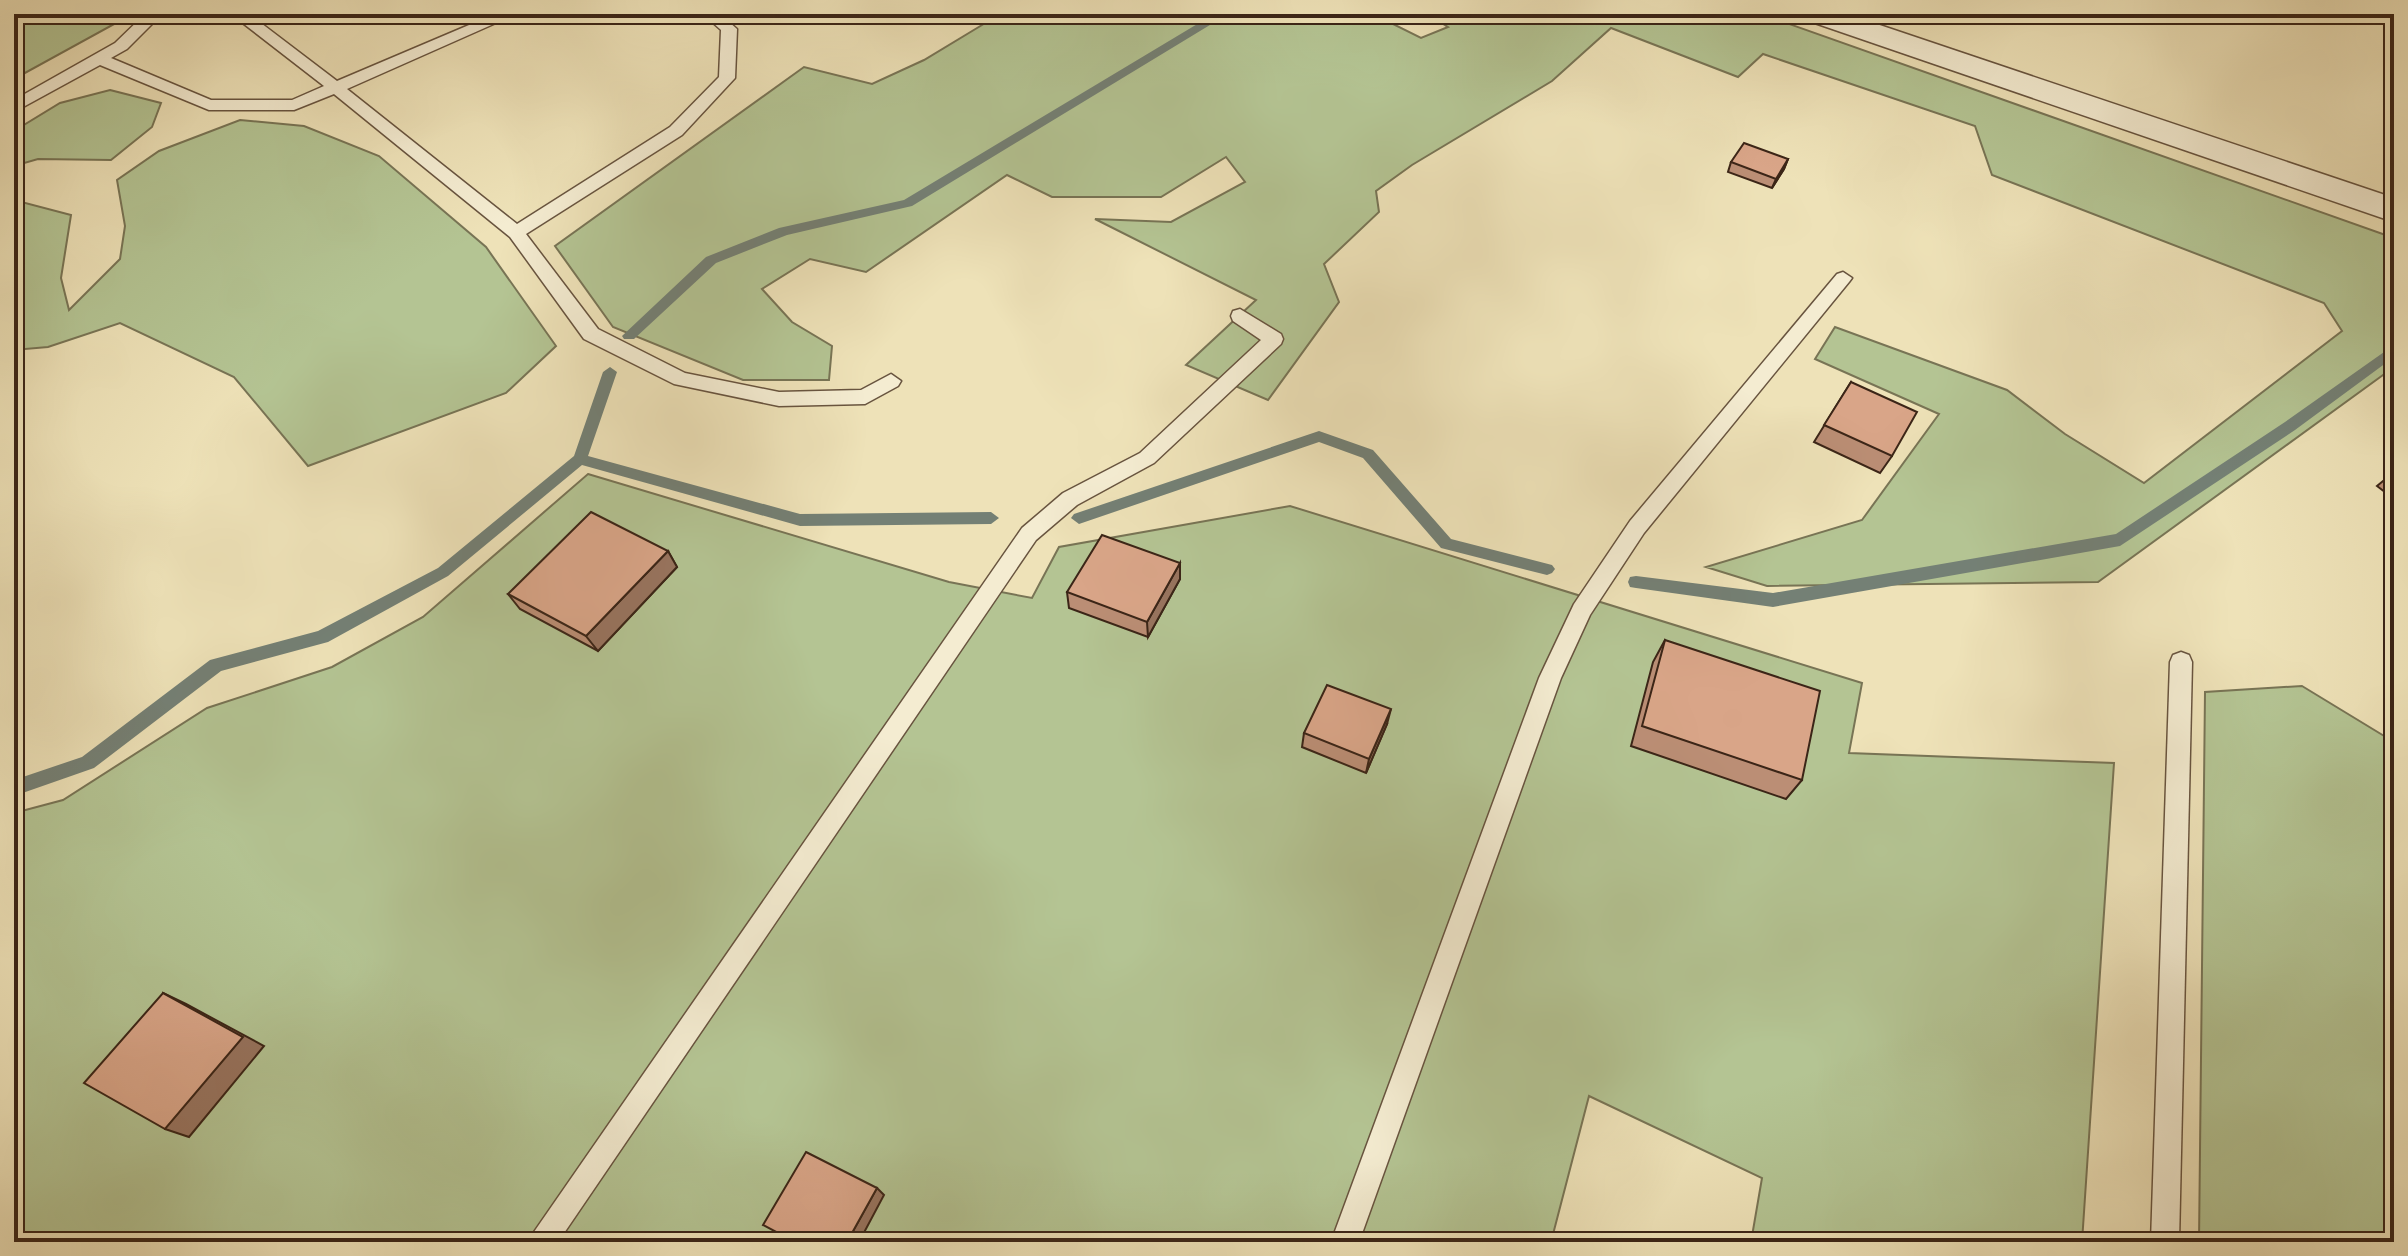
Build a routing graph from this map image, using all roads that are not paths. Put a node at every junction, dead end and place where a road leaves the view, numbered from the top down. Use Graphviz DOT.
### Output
graph roads {
  1 [pos="154,14"];
  2 [pos="239,14"];
  3 [pos="508,14"];
  4 [pos="711,14"];
  5 [pos="1817,14"];
  6 [pos="98,58"];
  7 [pos="336,88"];
  8 [pos="14,107"];
  9 [pos="2394,210"];
  10 [pos="516,233"];
  11 [pos="1843,278"];
  12 [pos="1240,316"];
  13 [pos="891,381"];
  14 [pos="2181,662"];
  15 [pos="541,1242"];
  16 [pos="1345,1242"];
  17 [pos="2165,1242"];
  1 -- 6 [label="lane"];
  2 -- 7 [label="lane"];
  3 -- 7 [label="lane"];
  4 -- 10 [label="lane"];
  5 -- 9 [label="street"];
  6 -- 7 [label="lane"];
  6 -- 8 [label="lane"];
  7 -- 10 [label="lane"];
  10 -- 13 [label="lane"];
  11 -- 16 [label="lane"];
  12 -- 15 [label="lane"];
  14 -- 17 [label="lane"];
}
